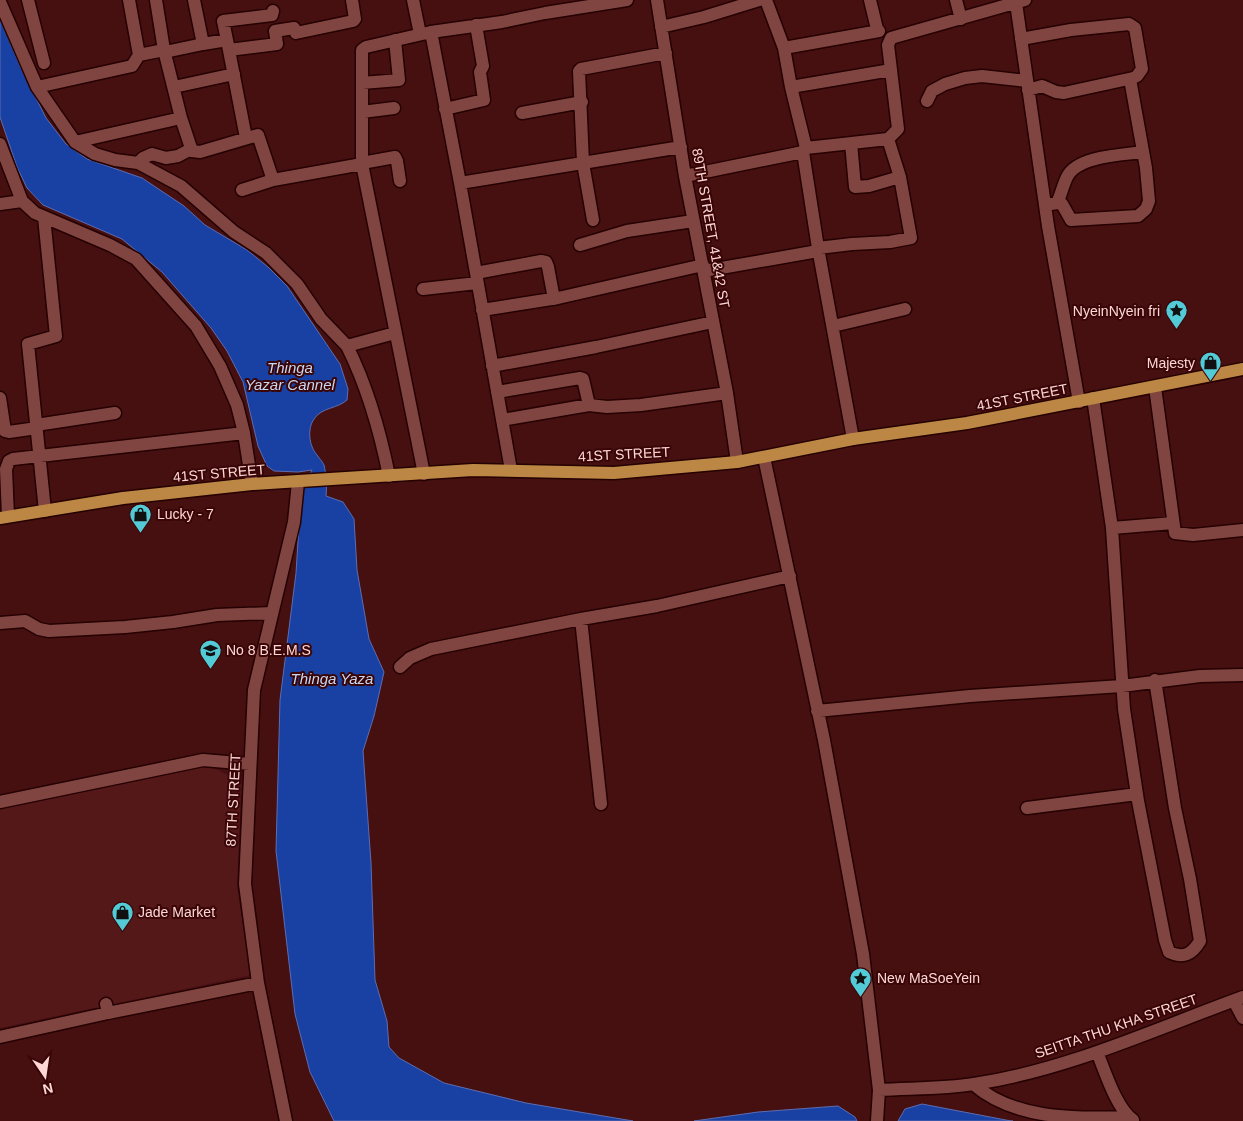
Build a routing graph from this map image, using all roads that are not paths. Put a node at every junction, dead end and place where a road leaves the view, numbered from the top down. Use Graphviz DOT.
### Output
graph roads {
  1 [pos="28,0"];
  2 [pos="129,0"];
  3 [pos="156,0"];
  4 [pos="194,0"];
  5 [pos="352,0"];
  6 [pos="413,0"];
  7 [pos="627,0"];
  8 [pos="657,0"];
  9 [pos="759,0"];
  10 [pos="766,0"];
  11 [pos="870,0"];
  12 [pos="956,0"];
  13 [pos="0,2"];
  14 [pos="1021,2"];
  15 [pos="273,11"];
  16 [pos="961,19"];
  17 [pos="476,25"];
  18 [pos="661,27"];
  19 [pos="879,31"];
  20 [pos="426,33"];
  21 [pos="1021,39"];
  22 [pos="395,40"];
  23 [pos="889,42"];
  24 [pos="203,44"];
  25 [pos="228,45"];
  26 [pos="784,48"];
  27 [pos="164,51"];
  28 [pos="666,53"];
  29 [pos="139,55"];
  30 [pos="44,63"];
  31 [pos="891,70"];
  32 [pos="234,74"];
  33 [pos="1130,79"];
  34 [pos="362,83"];
  35 [pos="1027,86"];
  36 [pos="37,87"];
  37 [pos="174,87"];
  38 [pos="791,87"];
  39 [pos="927,101"];
  40 [pos="582,102"];
  41 [pos="394,108"];
  42 [pos="445,109"];
  43 [pos="362,112"];
  44 [pos="522,113"];
  45 [pos="181,118"];
  46 [pos="246,138"];
  47 [pos="888,138"];
  48 [pos="75,142"];
  49 [pos="851,143"];
  50 [pos="0,144"];
  51 [pos="681,147"];
  52 [pos="191,149"];
  53 [pos="805,150"];
  54 [pos="1143,152"];
  55 [pos="583,163"];
  56 [pos="138,164"];
  57 [pos="362,164"];
  58 [pos="685,176"];
  59 [pos="900,178"];
  60 [pos="273,180"];
  61 [pos="400,181"];
  62 [pos="460,183"];
  63 [pos="242,190"];
  64 [pos="22,201"];
  65 [pos="0,204"];
  66 [pos="1051,204"];
  67 [pos="44,217"];
  68 [pos="593,220"];
  69 [pos="693,221"];
  70 [pos="580,245"];
  71 [pos="818,250"];
  72 [pos="704,268"];
  73 [pos="476,278"];
  74 [pos="423,289"];
  75 [pos="554,299"];
  76 [pos="905,309"];
  77 [pos="482,310"];
  78 [pos="713,322"];
  79 [pos="833,326"];
  80 [pos="395,333"];
  81 [pos="347,346"];
  82 [pos="492,366"];
  83 [pos="1243,369"];
  84 [pos="1155,387"];
  85 [pos="497,392"];
  86 [pos="727,393"];
  87 [pos="0,398"];
  88 [pos="1093,398"];
  89 [pos="1079,402"];
  90 [pos="589,405"];
  91 [pos="115,413"];
  92 [pos="502,420"];
  93 [pos="37,427"];
  94 [pos="244,433"];
  95 [pos="853,439"];
  96 [pos="40,456"];
  97 [pos="764,457"];
  98 [pos="737,462"];
  99 [pos="511,470"];
  100 [pos="424,474"];
  101 [pos="389,476"];
  102 [pos="299,482"];
  103 [pos="252,484"];
  104 [pos="45,511"];
  105 [pos="4,517"];
  106 [pos="1173,523"];
  107 [pos="1112,528"];
  108 [pos="1243,530"];
  109 [pos="790,576"];
  110 [pos="272,613"];
  111 [pos="581,619"];
  112 [pos="0,623"];
  113 [pos="400,667"];
  114 [pos="1243,675"];
  115 [pos="1155,680"];
  116 [pos="1122,686"];
  117 [pos="817,710"];
  118 [pos="250,764"];
  119 [pos="1137,794"];
  120 [pos="0,802"];
  121 [pos="601,804"];
  122 [pos="1027,808"];
  123 [pos="258,983"];
  124 [pos="1239,999"];
  125 [pos="1243,1018"];
  126 [pos="0,1037"];
  127 [pos="1097,1052"];
  128 [pos="973,1084"];
  129 [pos="879,1090"];
  130 [pos="1132,1119"];
  131 [pos="286,1121"];
  132 [pos="877,1121"];
  1 -- 30 [label="street"];
  2 -- 29 [label="street"];
  3 -- 27 [label="street"];
  4 -- 24 [label="street"];
  5 -- 25 [label="street"];
  6 -- 20 [label="street"];
  7 -- 17 [label="street"];
  8 -- 18 [label="street, 89TH STREET, 41&42 ST"];
  9 -- 18 [label="street"];
  10 -- 26 [label="street"];
  11 -- 19 [label="street"];
  12 -- 16 [label="street"];
  13 -- 36 [label="street"];
  14 -- 16 [label="street"];
  14 -- 21 [label="street"];
  15 -- 25 [label="street"];
  16 -- 23 [label="street"];
  17 -- 20 [label="street"];
  17 -- 42 [label="street"];
  18 -- 28 [label="street, 89TH STREET, 41&42 ST"];
  19 -- 23 [label="street"];
  19 -- 26 [label="street"];
  20 -- 22 [label="street"];
  20 -- 42 [label="street"];
  21 -- 33 [label="street"];
  21 -- 35 [label="street"];
  22 -- 34 [label="street"];
  22 -- 34 [label="street"];
  23 -- 31 [label="street"];
  24 -- 25 [label="street"];
  24 -- 27 [label="street"];
  25 -- 32 [label="street"];
  26 -- 38 [label="street"];
  27 -- 29 [label="street"];
  27 -- 37 [label="street"];
  28 -- 40 [label="street"];
  28 -- 51 [label="street, 89TH STREET, 41&42 ST"];
  29 -- 36 [label="street"];
  31 -- 38 [label="street"];
  31 -- 47 [label="street"];
  32 -- 37 [label="street"];
  32 -- 46 [label="street"];
  33 -- 35 [label="street"];
  33 -- 54 [label="street"];
  34 -- 43 [label="street"];
  35 -- 39 [label="street"];
  35 -- 66 [label="street"];
  36 -- 48 [label="street"];
  37 -- 45 [label="street"];
  38 -- 53 [label="street"];
  40 -- 44 [label="street"];
  40 -- 55 [label="street"];
  41 -- 43 [label="street"];
  42 -- 62 [label="street"];
  43 -- 57 [label="street"];
  45 -- 48 [label="street"];
  45 -- 52 [label="street"];
  46 -- 52 [label="street"];
  46 -- 60 [label="street"];
  47 -- 49 [label="street"];
  47 -- 59 [label="street"];
  48 -- 56 [label="street"];
  49 -- 53 [label="street"];
  49 -- 59 [label="street"];
  50 -- 64 [label="street"];
  51 -- 55 [label="street"];
  51 -- 58 [label="street, 89TH STREET, 41&42 ST"];
  52 -- 56 [label="street"];
  53 -- 58 [label="street"];
  53 -- 71 [label="street"];
  54 -- 66 [label="street"];
  54 -- 66 [label="street"];
  55 -- 62 [label="street"];
  55 -- 68 [label="street"];
  56 -- 81 [label="street"];
  57 -- 60 [label="street"];
  57 -- 61 [label="street"];
  57 -- 80 [label="street"];
  58 -- 69 [label="street, 89TH STREET, 41&42 ST"];
  59 -- 71 [label="street"];
  60 -- 63 [label="street"];
  62 -- 73 [label="street"];
  64 -- 65 [label="street"];
  64 -- 67 [label="street"];
  66 -- 89 [label="street"];
  67 -- 93 [label="street"];
  67 -- 94 [label="street"];
  69 -- 70 [label="street"];
  69 -- 72 [label="street, 89TH STREET, 41&42 ST"];
  71 -- 72 [label="street"];
  71 -- 79 [label="street"];
  72 -- 75 [label="street"];
  72 -- 78 [label="street, 89TH STREET, 41&42 ST"];
  73 -- 74 [label="street"];
  73 -- 75 [label="street"];
  73 -- 77 [label="street"];
  75 -- 77 [label="street"];
  76 -- 79 [label="street"];
  77 -- 82 [label="street"];
  78 -- 82 [label="street"];
  78 -- 86 [label="street, 89TH STREET, 41&42 ST"];
  79 -- 95 [label="street"];
  80 -- 81 [label="street"];
  80 -- 100 [label="street"];
  81 -- 101 [label="street"];
  82 -- 85 [label="street"];
  83 -- 84 [label="main road, 41ST STREET"];
  84 -- 88 [label="main road, 41ST STREET"];
  84 -- 106 [label="street"];
  85 -- 90 [label="street"];
  85 -- 92 [label="street"];
  86 -- 90 [label="street"];
  86 -- 98 [label="street, 89TH STREET, 41&42 ST"];
  87 -- 93 [label="street"];
  88 -- 89 [label="main road, 41ST STREET"];
  88 -- 107 [label="street"];
  89 -- 95 [label="main road, 41ST STREET"];
  90 -- 92 [label="street"];
  91 -- 93 [label="street"];
  92 -- 99 [label="street"];
  93 -- 96 [label="street"];
  94 -- 96 [label="street"];
  94 -- 103 [label="street"];
  95 -- 97 [label="main road, 41ST STREET"];
  96 -- 104 [label="street"];
  96 -- 105 [label="street"];
  97 -- 98 [label="main road, 41ST STREET"];
  97 -- 109 [label="street"];
  98 -- 99 [label="main road, 41ST STREET"];
  99 -- 100 [label="main road, 41ST STREET"];
  100 -- 101 [label="main road, 41ST STREET"];
  101 -- 102 [label="main road, 41ST STREET"];
  102 -- 103 [label="main road, 41ST STREET"];
  102 -- 110 [label="street, 87TH STREET"];
  103 -- 104 [label="main road, 41ST STREET"];
  104 -- 105 [label="main road, 41ST STREET"];
  106 -- 107 [label="street"];
  106 -- 108 [label="street"];
  107 -- 116 [label="street"];
  109 -- 111 [label="street"];
  109 -- 117 [label="street"];
  110 -- 112 [label="street"];
  110 -- 118 [label="street, 87TH STREET"];
  111 -- 113 [label="street"];
  111 -- 121 [label="street"];
  114 -- 115 [label="street"];
  115 -- 116 [label="street"];
  115 -- 119 [label="street"];
  116 -- 117 [label="street"];
  116 -- 119 [label="street"];
  117 -- 129 [label="street"];
  118 -- 120 [label="street"];
  118 -- 123 [label="street, 87TH STREET"];
  119 -- 122 [label="street"];
  123 -- 126 [label="street"];
  123 -- 131 [label="street, 87TH STREET"];
  124 -- 125 [label="street"];
  124 -- 127 [label="street, SEITTA THU KHA STREET"];
  127 -- 128 [label="street, SEITTA THU KHA STREET"];
  127 -- 130 [label="street"];
  128 -- 129 [label="street, SEITTA THU KHA STREET"];
  128 -- 130 [label="street"];
  129 -- 132 [label="street"];
}
